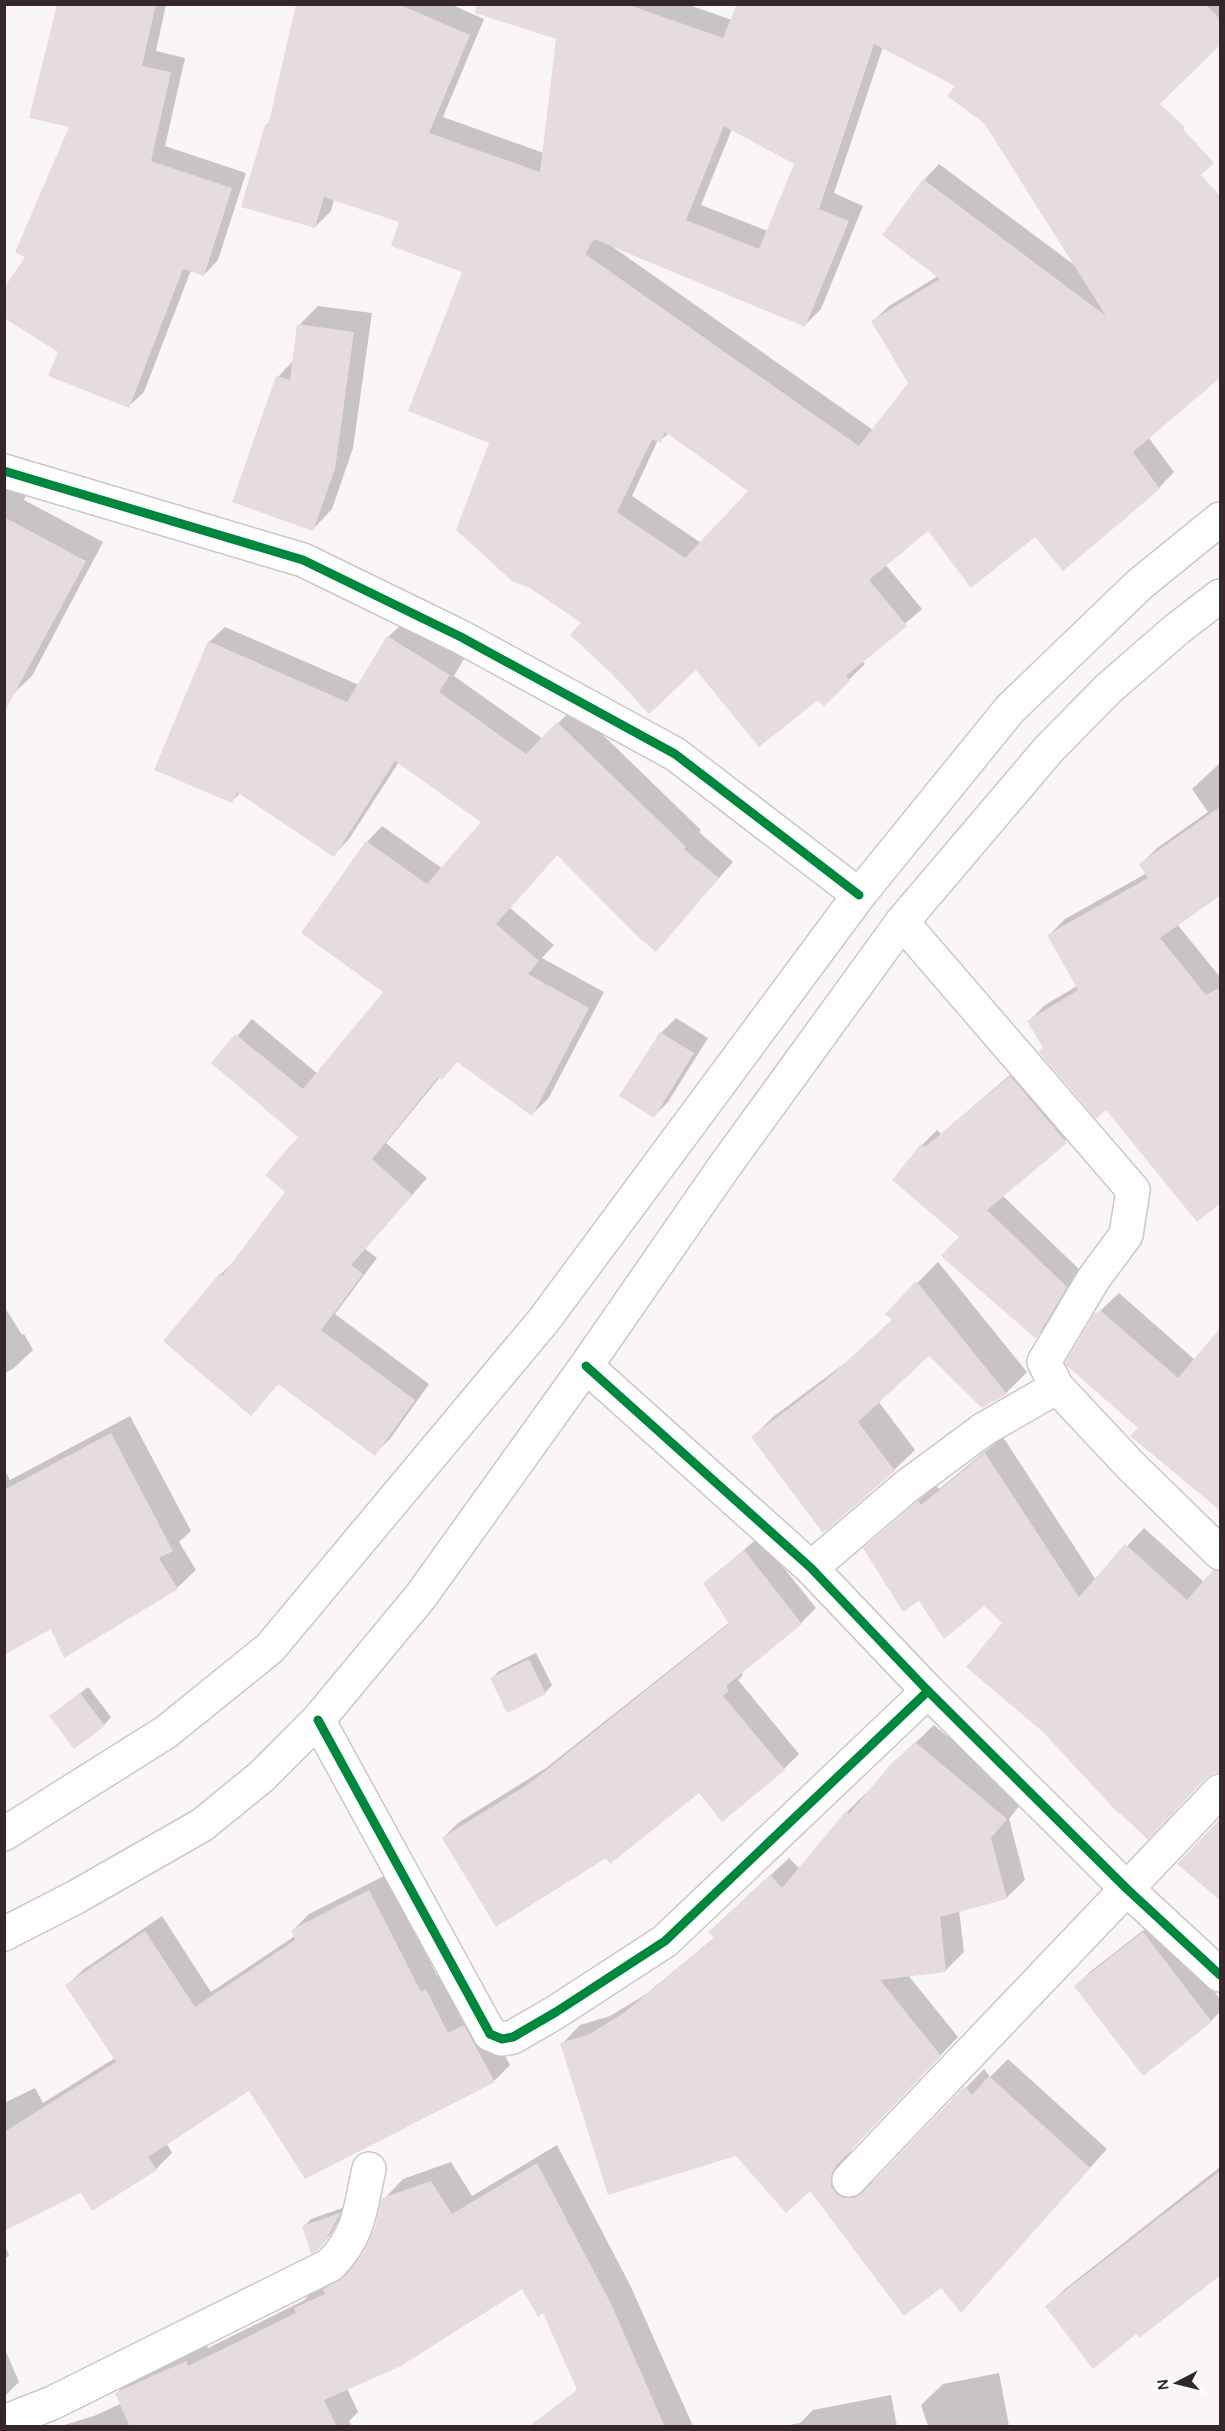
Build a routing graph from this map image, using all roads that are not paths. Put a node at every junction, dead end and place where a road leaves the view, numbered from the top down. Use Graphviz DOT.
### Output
graph roads {
  1 [pos="4,471"];
  2 [pos="1221,519"];
  3 [pos="1221,596"];
  4 [pos="859,895"];
  5 [pos="903,922"];
  6 [pos="586,1366"];
  7 [pos="1057,1387"];
  8 [pos="1221,1553"];
  9 [pos="811,1568"];
  10 [pos="928,1691"];
  11 [pos="318,1720"];
  12 [pos="1221,1791"];
  13 [pos="4,1834"];
  14 [pos="1127,1888"];
  15 [pos="4,1934"];
  16 [pos="1221,1976"];
  17 [pos="369,2169"];
  18 [pos="849,2180"];
  19 [pos="4,2422"];
  1 -- 4 [label="street"];
  2 -- 4 [label="street"];
  3 -- 5 [label="street"];
  4 -- 13 [label="street"];
  5 -- 6 [label="street"];
  5 -- 7 [label="street"];
  6 -- 9 [label="street"];
  6 -- 11 [label="street"];
  7 -- 8 [label="street"];
  7 -- 9 [label="street"];
  9 -- 10 [label="street"];
  10 -- 11 [label="street"];
  10 -- 14 [label="street"];
  11 -- 15 [label="street"];
  12 -- 14 [label="street"];
  14 -- 16 [label="street"];
  14 -- 18 [label="street"];
  17 -- 19 [label="street"];
}
